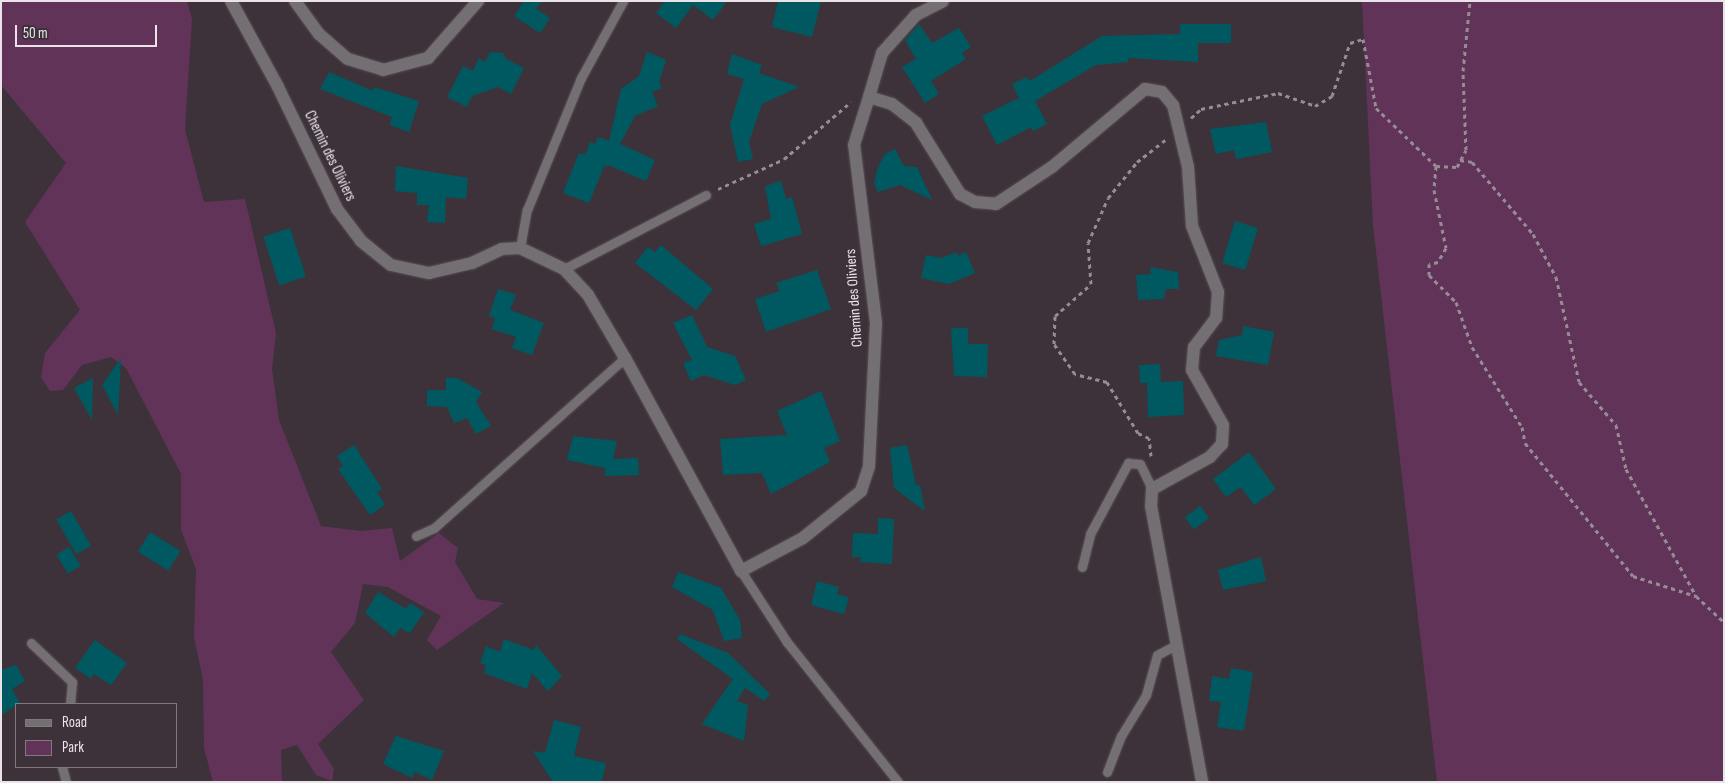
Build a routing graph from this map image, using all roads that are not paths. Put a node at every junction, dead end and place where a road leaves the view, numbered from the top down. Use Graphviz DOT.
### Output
graph roads {
  1 [pos="231,1"];
  2 [pos="295,1"];
  3 [pos="478,1"];
  4 [pos="623,1"];
  5 [pos="943,1"];
  6 [pos="869,98"];
  7 [pos="706,194"];
  8 [pos="520,248"];
  9 [pos="564,269"];
  10 [pos="625,358"];
  11 [pos="1157,486"];
  12 [pos="416,536"];
  13 [pos="1082,568"];
  14 [pos="741,571"];
  15 [pos="31,643"];
  16 [pos="1174,646"];
  17 [pos="70,703"];
  18 [pos="62,768"];
  19 [pos="1108,772"];
  20 [pos="66,782"];
  21 [pos="898,782"];
  22 [pos="1202,782"];
  1 -- 8 [label="street, Chemin des Oliviers"];
  2 -- 3 [label="street"];
  4 -- 8 [label="lane"];
  5 -- 6 [label="street, Chemin des Oliviers"];
  6 -- 11 [label="street"];
  6 -- 14 [label="street, Chemin des Oliviers"];
  7 -- 9 [label="lane"];
  8 -- 9 [label="street"];
  9 -- 10 [label="street"];
  10 -- 12 [label="lane"];
  10 -- 14 [label="street"];
  11 -- 13 [label="lane"];
  11 -- 16 [label="street"];
  14 -- 21 [label="lane"];
  15 -- 17 [label="lane"];
  16 -- 19 [label="lane"];
  16 -- 22 [label="street"];
  18 -- 20 [label="lane"];
}
